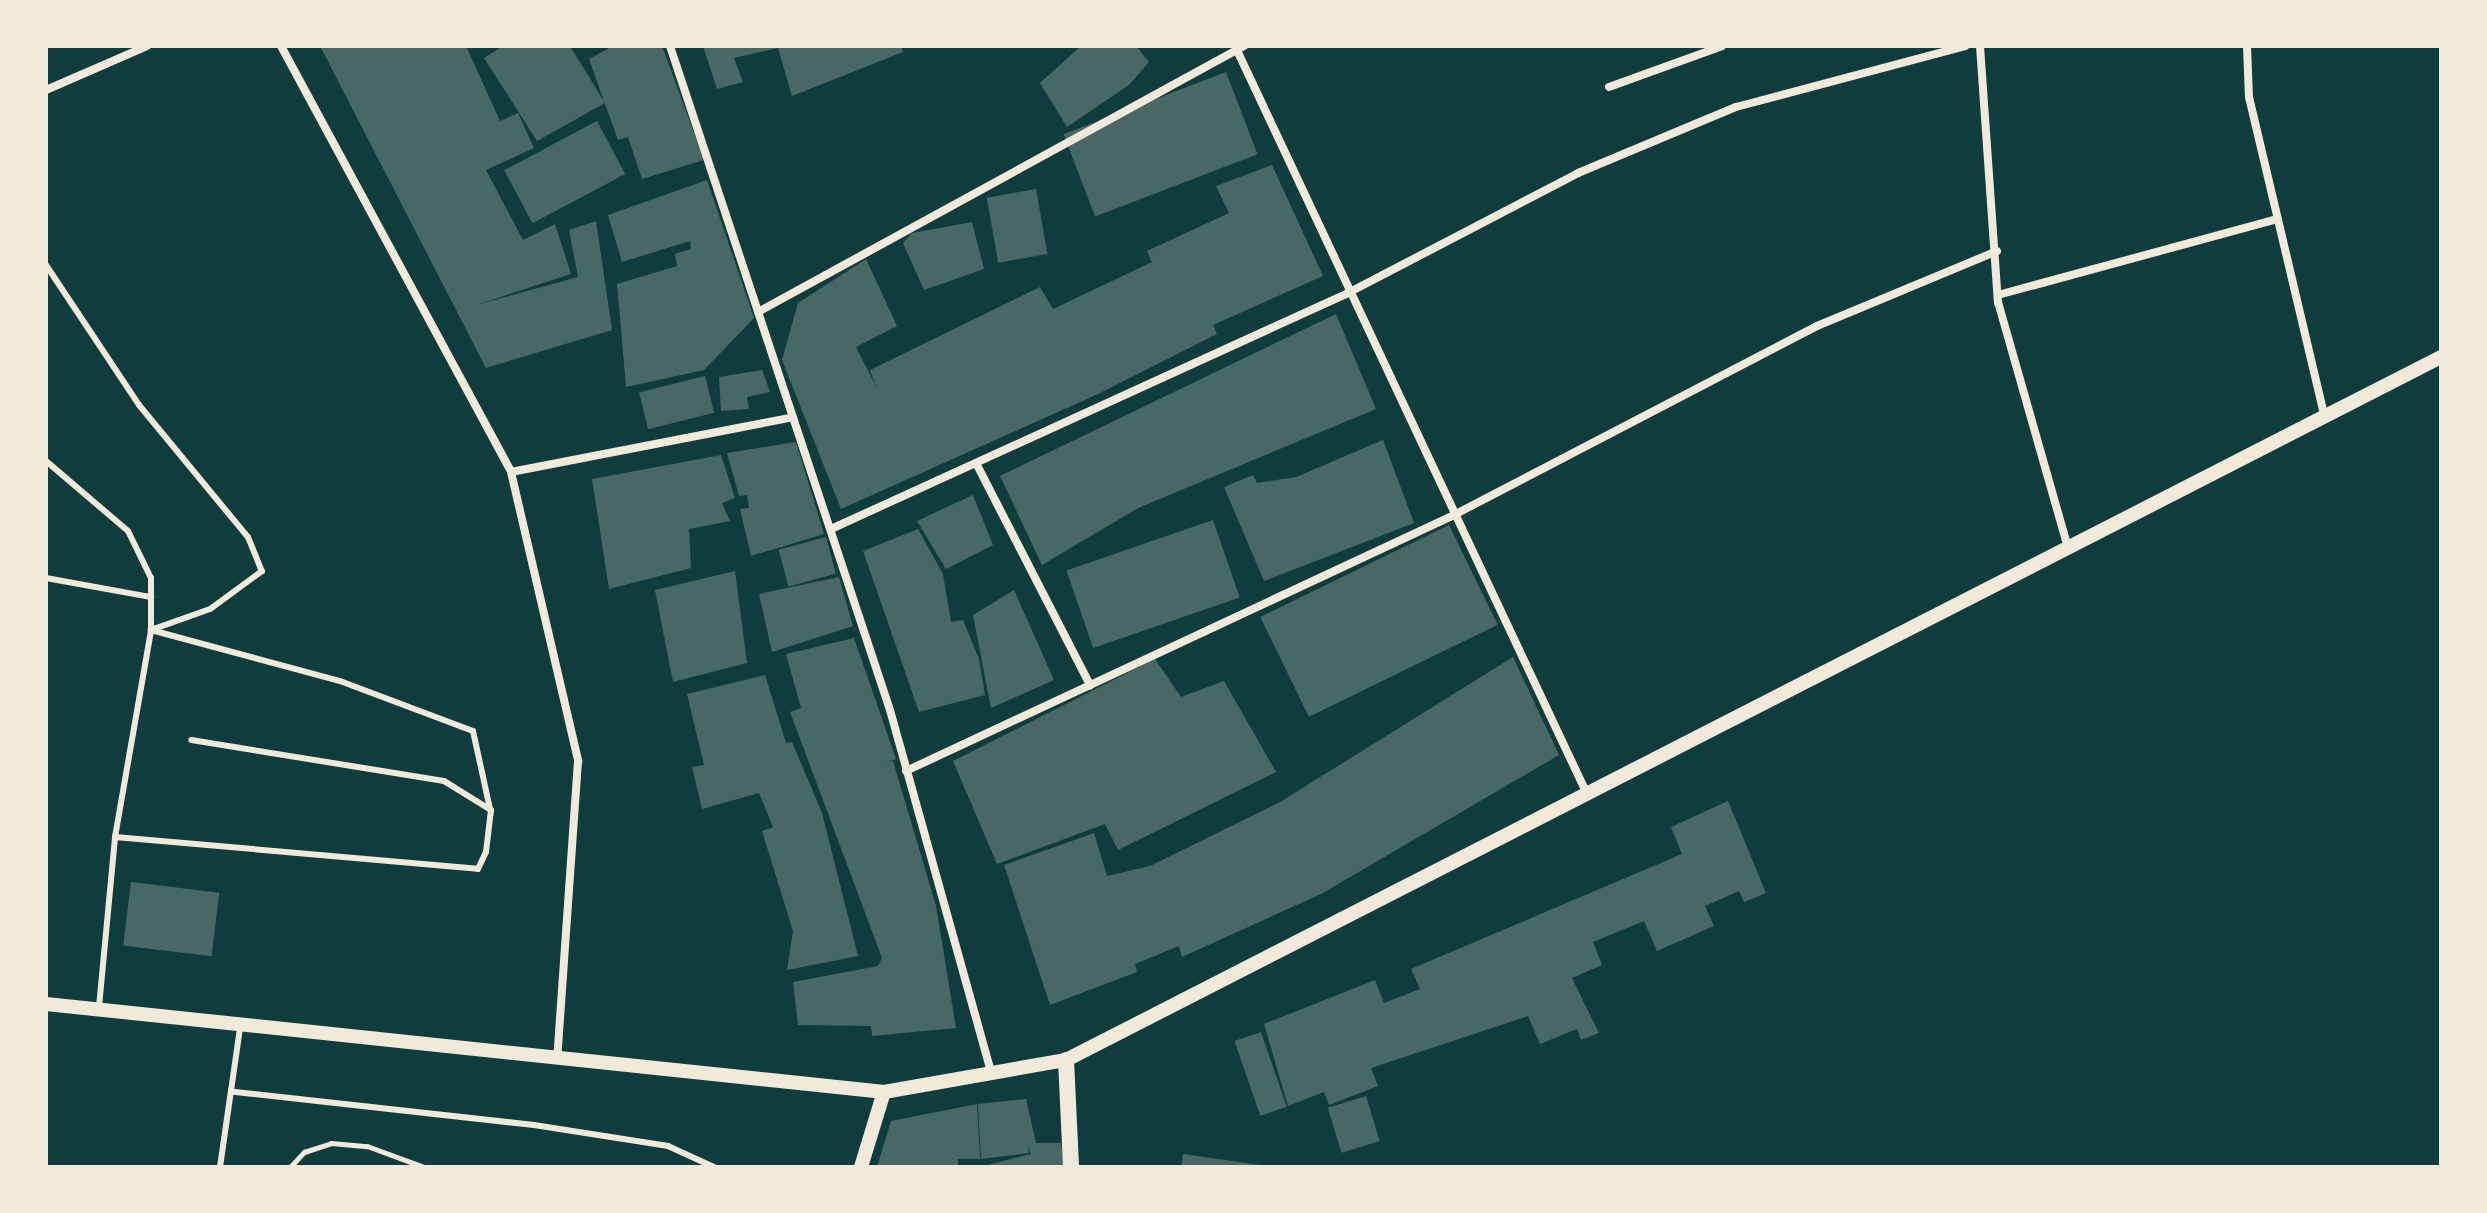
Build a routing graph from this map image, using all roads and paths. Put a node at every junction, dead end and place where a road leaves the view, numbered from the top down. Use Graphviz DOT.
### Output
graph roads {
  1 [pos="147,46"];
  2 [pos="281,46"];
  3 [pos="670,46"];
  4 [pos="1722,46"];
  5 [pos="1965,46"];
  6 [pos="1980,46"];
  7 [pos="2247,46"];
  8 [pos="1238,48"];
  9 [pos="1609,87"];
  10 [pos="46,90"];
  11 [pos="2278,219"];
  12 [pos="1997,251"];
  13 [pos="46,265"];
  14 [pos="1346,294"];
  15 [pos="1998,295"];
  16 [pos="758,312"];
  17 [pos="2441,357"];
  18 [pos="790,418"];
  19 [pos="2325,418"];
  20 [pos="46,461"];
  21 [pos="976,463"];
  22 [pos="511,472"];
  23 [pos="1450,517"];
  24 [pos="831,529"];
  25 [pos="2068,549"];
  26 [pos="46,578"];
  27 [pos="151,597"];
  28 [pos="151,630"];
  29 [pos="1090,685"];
  30 [pos="191,740"];
  31 [pos="906,771"];
  32 [pos="1586,792"];
  33 [pos="491,810"];
  34 [pos="115,837"];
  35 [pos="46,1004"];
  36 [pos="98,1011"];
  37 [pos="240,1029"];
  38 [pos="1066,1060"];
  39 [pos="557,1061"];
  40 [pos="991,1072"];
  41 [pos="235,1092"];
  42 [pos="884,1092"];
  43 [pos="220,1167"];
  44 [pos="290,1167"];
  45 [pos="424,1167"];
  46 [pos="714,1167"];
  47 [pos="861,1167"];
  48 [pos="1071,1167"];
  1 -- 10 [label="street"];
  2 -- 22 [label="street"];
  3 -- 16 [label="street"];
  4 -- 9 [label="street"];
  5 -- 14 [label="street"];
  6 -- 12 [label="street"];
  7 -- 11 [label="street"];
  8 -- 14 [label="street"];
  8 -- 16 [label="street"];
  11 -- 15 [label="street"];
  11 -- 19 [label="street"];
  12 -- 15 [label="street"];
  12 -- 23 [label="street"];
  13 -- 28 [label="lane"];
  14 -- 21 [label="street"];
  14 -- 23 [label="street"];
  15 -- 25 [label="street"];
  16 -- 18 [label="street"];
  17 -- 19 [label="street"];
  18 -- 22 [label="street"];
  18 -- 24 [label="street"];
  19 -- 25 [label="street"];
  20 -- 27 [label="lane"];
  21 -- 24 [label="street"];
  21 -- 29 [label="street"];
  22 -- 39 [label="street"];
  23 -- 29 [label="street"];
  23 -- 32 [label="street"];
  24 -- 31 [label="street"];
  25 -- 32 [label="street"];
  26 -- 27 [label="lane"];
  27 -- 28 [label="lane"];
  28 -- 33 [label="lane"];
  28 -- 34 [label="lane"];
  29 -- 31 [label="street"];
  30 -- 33 [label="lane"];
  31 -- 40 [label="street"];
  32 -- 38 [label="street"];
  33 -- 34 [label="lane"];
  34 -- 36 [label="lane"];
  35 -- 36 [label="street"];
  36 -- 37 [label="street"];
  37 -- 39 [label="street"];
  37 -- 41 [label="lane"];
  38 -- 40 [label="street"];
  38 -- 48 [label="main road"];
  39 -- 42 [label="street"];
  40 -- 42 [label="street"];
  41 -- 43 [label="lane"];
  41 -- 46 [label="lane"];
  42 -- 47 [label="street"];
  44 -- 45 [label="path"];
}
